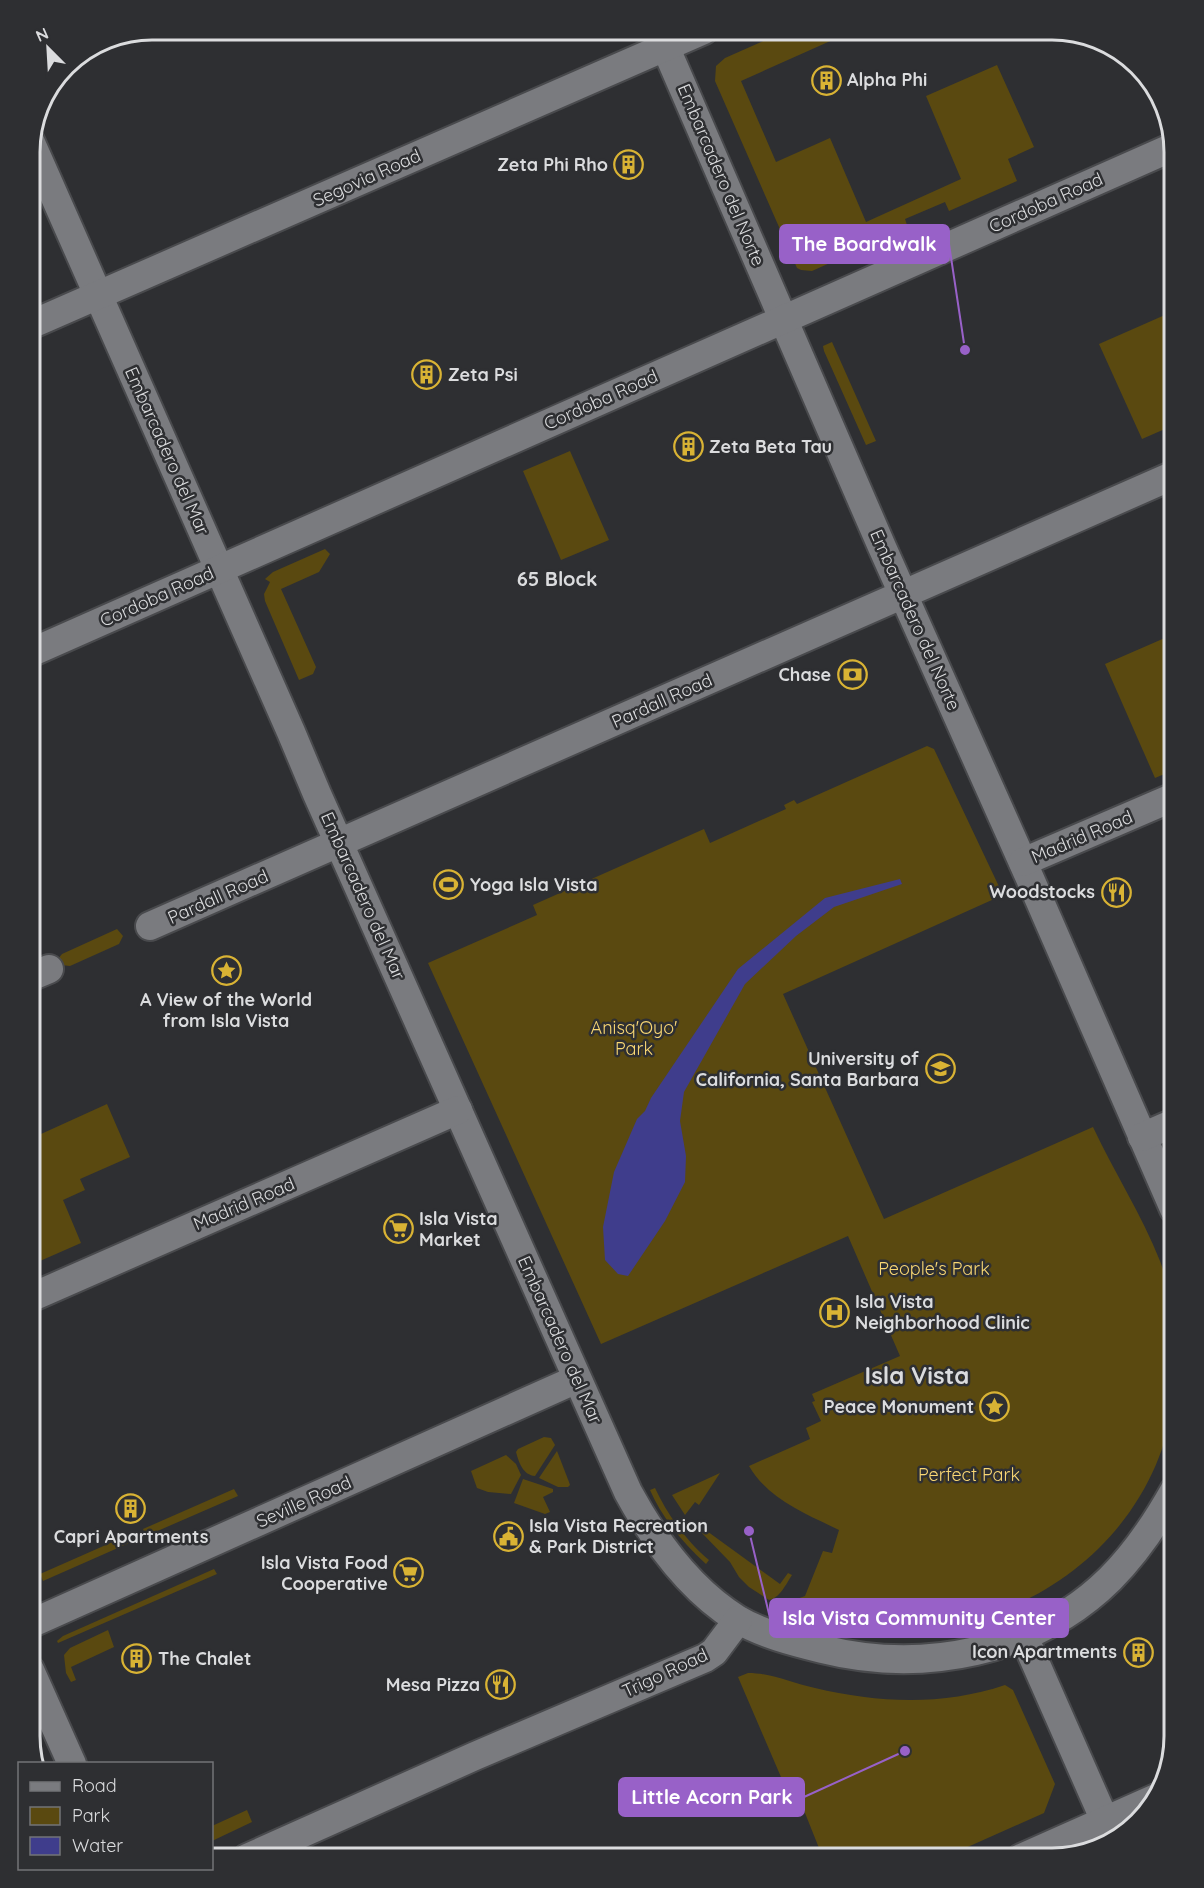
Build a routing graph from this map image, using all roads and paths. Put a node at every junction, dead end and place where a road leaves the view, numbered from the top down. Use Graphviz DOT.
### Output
graph roads {
  1 [pos="658,41"];
  2 [pos="663,41"];
  3 [pos="1164,151"];
  4 [pos="41,166"];
  5 [pos="98,296"];
  6 [pos="783,319"];
  7 [pos="41,320"];
  8 [pos="1164,479"];
  9 [pos="219,569"];
  10 [pos="903,594"];
  11 [pos="41,648"];
  12 [pos="1164,800"];
  13 [pos="339,844"];
  14 [pos="1023,862"];
  15 [pos="150,926"];
  16 [pos="458,1110"];
  17 [pos="1164,1127"];
  18 [pos="1142,1137"];
  19 [pos="1164,1186"];
  20 [pos="40,1293"];
  21 [pos="577,1379"];
  22 [pos="1164,1508"];
  23 [pos="40,1619"];
  24 [pos="738,1620"];
  25 [pos="1024,1637"];
  26 [pos="40,1696"];
  27 [pos="71,1762"];
  28 [pos="1131,1815"];
  29 [pos="1109,1830"];
  30 [pos="271,1847"];
  31 [pos="1053,1848"];
  1 -- 5 [label="street, Segovia Road"];
  2 -- 6 [label="street, Embarcadero del Norte"];
  3 -- 6 [label="street, Cordoba Road"];
  4 -- 5 [label="street, Embarcadero del Mar"];
  5 -- 7 [label="street, Segovia Road"];
  5 -- 9 [label="street, Embarcadero del Mar"];
  6 -- 9 [label="street, Cordoba Road"];
  6 -- 10 [label="street, Embarcadero del Norte"];
  8 -- 10 [label="street, Pardall Road"];
  9 -- 11 [label="street, Cordoba Road"];
  9 -- 13 [label="street, Embarcadero del Mar"];
  10 -- 13 [label="street, Pardall Road"];
  10 -- 14 [label="street, Embarcadero del Norte"];
  12 -- 14 [label="street, Madrid Road"];
  13 -- 15 [label="street, Pardall Road"];
  13 -- 16 [label="street, Embarcadero del Mar"];
  14 -- 18 [label="street, Embarcadero del Norte"];
  16 -- 20 [label="street, Madrid Road"];
  16 -- 21 [label="street, Embarcadero del Mar"];
  17 -- 18 [label="street"];
  18 -- 19 [label="street, Embarcadero del Norte"];
  21 -- 23 [label="street, Seville Road"];
  21 -- 24 [label="street, Embarcadero del Mar"];
  22 -- 25 [label="street"];
  24 -- 25 [label="street"];
  24 -- 30 [label="street, Trigo Road"];
  25 -- 29 [label="street"];
  26 -- 27 [label="street"];
  28 -- 29 [label="street"];
  29 -- 31 [label="street"];
}
